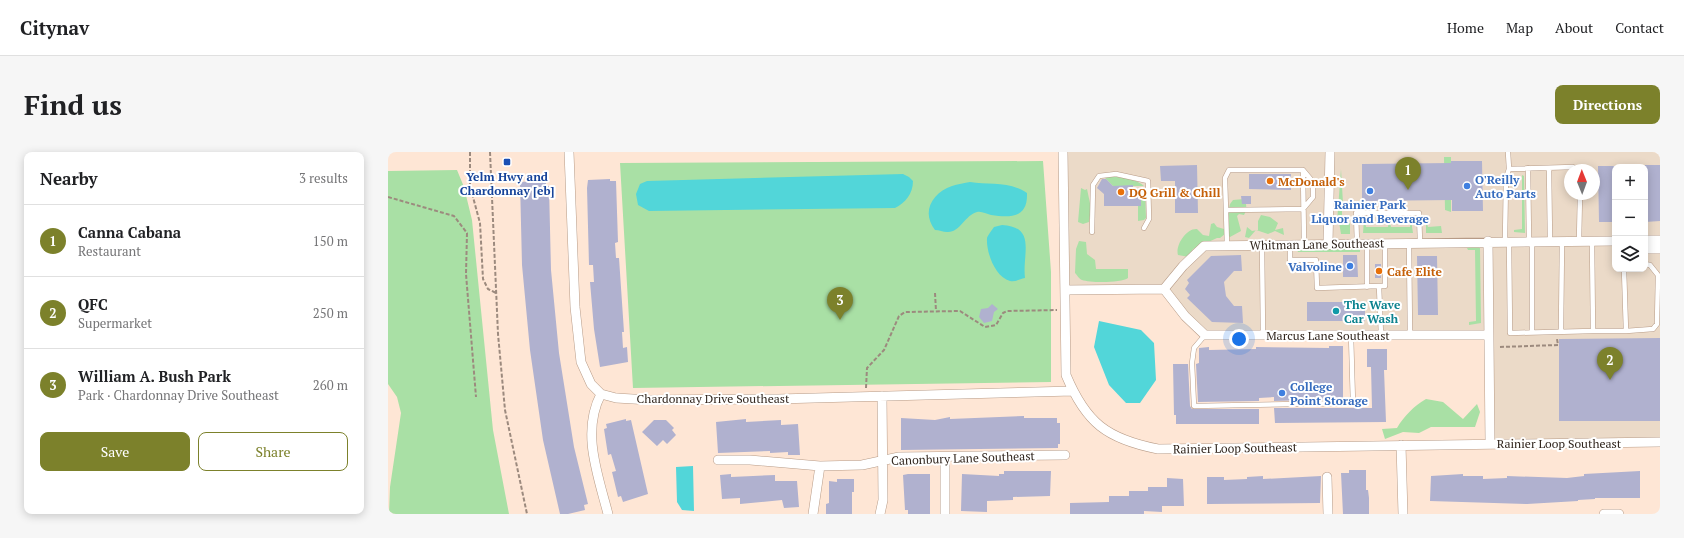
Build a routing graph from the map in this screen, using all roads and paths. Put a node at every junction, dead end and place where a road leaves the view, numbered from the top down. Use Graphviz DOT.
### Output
graph roads {
  1 [pos="470,152"];
  2 [pos="490,152"];
  3 [pos="569,152"];
  4 [pos="1063,152"];
  5 [pos="1330,152"];
  6 [pos="1508,152"];
  7 [pos="1564,167"];
  8 [pos="1528,168"];
  9 [pos="1549,168"];
  10 [pos="1509,169"];
  11 [pos="1303,170"];
  12 [pos="388,197"];
  13 [pos="1580,200"];
  14 [pos="1303,209"];
  15 [pos="1226,210"];
  16 [pos="1144,228"];
  17 [pos="1092,232"];
  18 [pos="1648,240"];
  19 [pos="1660,240"];
  20 [pos="1488,241"];
  21 [pos="1507,241"];
  22 [pos="1530,241"];
  23 [pos="1550,241"];
  24 [pos="1562,241"];
  25 [pos="1579,241"];
  26 [pos="1592,241"];
  27 [pos="1612,241"];
  28 [pos="1408,242"];
  29 [pos="1420,242"];
  30 [pos="1357,243"];
  31 [pos="1367,243"];
  32 [pos="1385,243"];
  33 [pos="1262,244"];
  34 [pos="1290,244"];
  35 [pos="1304,244"];
  36 [pos="1328,244"];
  37 [pos="1227,245"];
  38 [pos="1612,246"];
  39 [pos="1648,249"];
  40 [pos="1660,249"];
  41 [pos="1648,265"];
  42 [pos="1624,272"];
  43 [pos="1379,286"];
  44 [pos="1367,287"];
  45 [pos="1164,289"];
  46 [pos="1065,290"];
  47 [pos="496,293"];
  48 [pos="935,293"];
  49 [pos="1065,310"];
  50 [pos="936,311"];
  51 [pos="1594,331"];
  52 [pos="1626,331"];
  53 [pos="1532,332"];
  54 [pos="1561,332"];
  55 [pos="1263,335"];
  56 [pos="1351,335"];
  57 [pos="1381,335"];
  58 [pos="1410,335"];
  59 [pos="1489,335"];
  60 [pos="1205,336"];
  61 [pos="1073,391"];
  62 [pos="601,394"];
  63 [pos="882,396"];
  64 [pos="476,397"];
  65 [pos="867,397"];
  66 [pos="1660,442"];
  67 [pos="1490,443"];
  68 [pos="1401,445"];
  69 [pos="1065,455"];
  70 [pos="945,457"];
  71 [pos="718,460"];
  72 [pos="882,460"];
  73 [pos="820,466"];
  74 [pos="1327,477"];
  75 [pos="527,514"];
  76 [pos="608,514"];
  77 [pos="812,514"];
  78 [pos="880,514"];
  79 [pos="945,514"];
  80 [pos="1328,514"];
  81 [pos="1403,514"];
  82 [pos="1604,514"];
  83 [pos="1619,514"];
  1 -- 47 [label="path"];
  2 -- 47 [label="path"];
  3 -- 62 [label="street"];
  4 -- 46 [label="street, Rainier Loop Southeast"];
  5 -- 36 [label="street"];
  6 -- 10 [label="lane"];
  7 -- 9 [label="lane"];
  8 -- 9 [label="lane"];
  8 -- 10 [label="lane"];
  8 -- 22 [label="lane"];
  9 -- 23 [label="lane"];
  10 -- 21 [label="lane"];
  11 -- 14 [label="lane"];
  11 -- 14 [label="lane"];
  11 -- 15 [label="lane"];
  12 -- 64 [label="path"];
  13 -- 25 [label="lane"];
  14 -- 15 [label="lane"];
  14 -- 35 [label="lane"];
  15 -- 37 [label="lane"];
  16 -- 17 [label="lane"];
  18 -- 19 [label="street"];
  20 -- 21 [label="street, Whitman Lane Southeast"];
  20 -- 29 [label="street, Whitman Lane Southeast"];
  20 -- 59 [label="street"];
  21 -- 22 [label="street, Whitman Lane Southeast"];
  21 -- 53 [label="lane"];
  22 -- 23 [label="street, Whitman Lane Southeast"];
  22 -- 53 [label="lane"];
  23 -- 24 [label="street, Whitman Lane Southeast"];
  24 -- 25 [label="street, Whitman Lane Southeast"];
  24 -- 54 [label="lane"];
  25 -- 26 [label="street, Whitman Lane Southeast"];
  26 -- 27 [label="street, Whitman Lane Southeast"];
  26 -- 38 [label="street, Whitman Lane Southeast"];
  26 -- 51 [label="lane"];
  28 -- 29 [label="street, Whitman Lane Southeast"];
  28 -- 32 [label="street, Whitman Lane Southeast"];
  28 -- 58 [label="lane"];
  29 -- 30 [label="lane"];
  30 -- 31 [label="street, Whitman Lane Southeast"];
  30 -- 36 [label="street, Whitman Lane Southeast"];
  31 -- 32 [label="street, Whitman Lane Southeast"];
  31 -- 44 [label="lane"];
  32 -- 43 [label="lane"];
  33 -- 34 [label="street, Whitman Lane Southeast"];
  33 -- 37 [label="street, Whitman Lane Southeast"];
  33 -- 55 [label="lane"];
  34 -- 35 [label="street, Whitman Lane Southeast"];
  34 -- 44 [label="lane"];
  35 -- 36 [label="street, Whitman Lane Southeast"];
  37 -- 45 [label="street, Whitman Lane Southeast"];
  39 -- 40 [label="street"];
  41 -- 52 [label="lane"];
  42 -- 52 [label="lane"];
  43 -- 44 [label="lane"];
  43 -- 57 [label="lane"];
  45 -- 46 [label="street"];
  45 -- 60 [label="street"];
  46 -- 49 [label="street, Rainier Loop Southeast"];
  47 -- 75 [label="path"];
  48 -- 50 [label="path"];
  49 -- 50 [label="path"];
  49 -- 61 [label="street, Rainier Loop Southeast"];
  50 -- 65 [label="path"];
  51 -- 52 [label="lane"];
  51 -- 54 [label="lane"];
  53 -- 54 [label="lane"];
  55 -- 56 [label="street, Marcus Lane Southeast"];
  55 -- 60 [label="street, Marcus Lane Southeast"];
  56 -- 57 [label="street, Marcus Lane Southeast"];
  56 -- 60 [label="lane"];
  57 -- 58 [label="street, Marcus Lane Southeast"];
  58 -- 59 [label="street, Marcus Lane Southeast"];
  59 -- 67 [label="street"];
  61 -- 63 [label="street, Chardonnay Drive Southeast"];
  61 -- 68 [label="street, Rainier Loop Southeast"];
  62 -- 65 [label="street, Chardonnay Drive Southeast"];
  62 -- 76 [label="street"];
  63 -- 65 [label="street, Chardonnay Drive Southeast"];
  63 -- 72 [label="street"];
  66 -- 67 [label="street, Rainier Loop Southeast"];
  67 -- 68 [label="street, Rainier Loop Southeast"];
  68 -- 81 [label="street"];
  69 -- 70 [label="street, Canonbury Lane Southeast"];
  70 -- 72 [label="street, Canonbury Lane Southeast"];
  70 -- 79 [label="street"];
  71 -- 73 [label="street, Canonbury Lane Southeast"];
  72 -- 73 [label="street, Canonbury Lane Southeast"];
  72 -- 78 [label="street"];
  73 -- 77 [label="street"];
  74 -- 80 [label="street"];
  82 -- 83 [label="street"];
}
